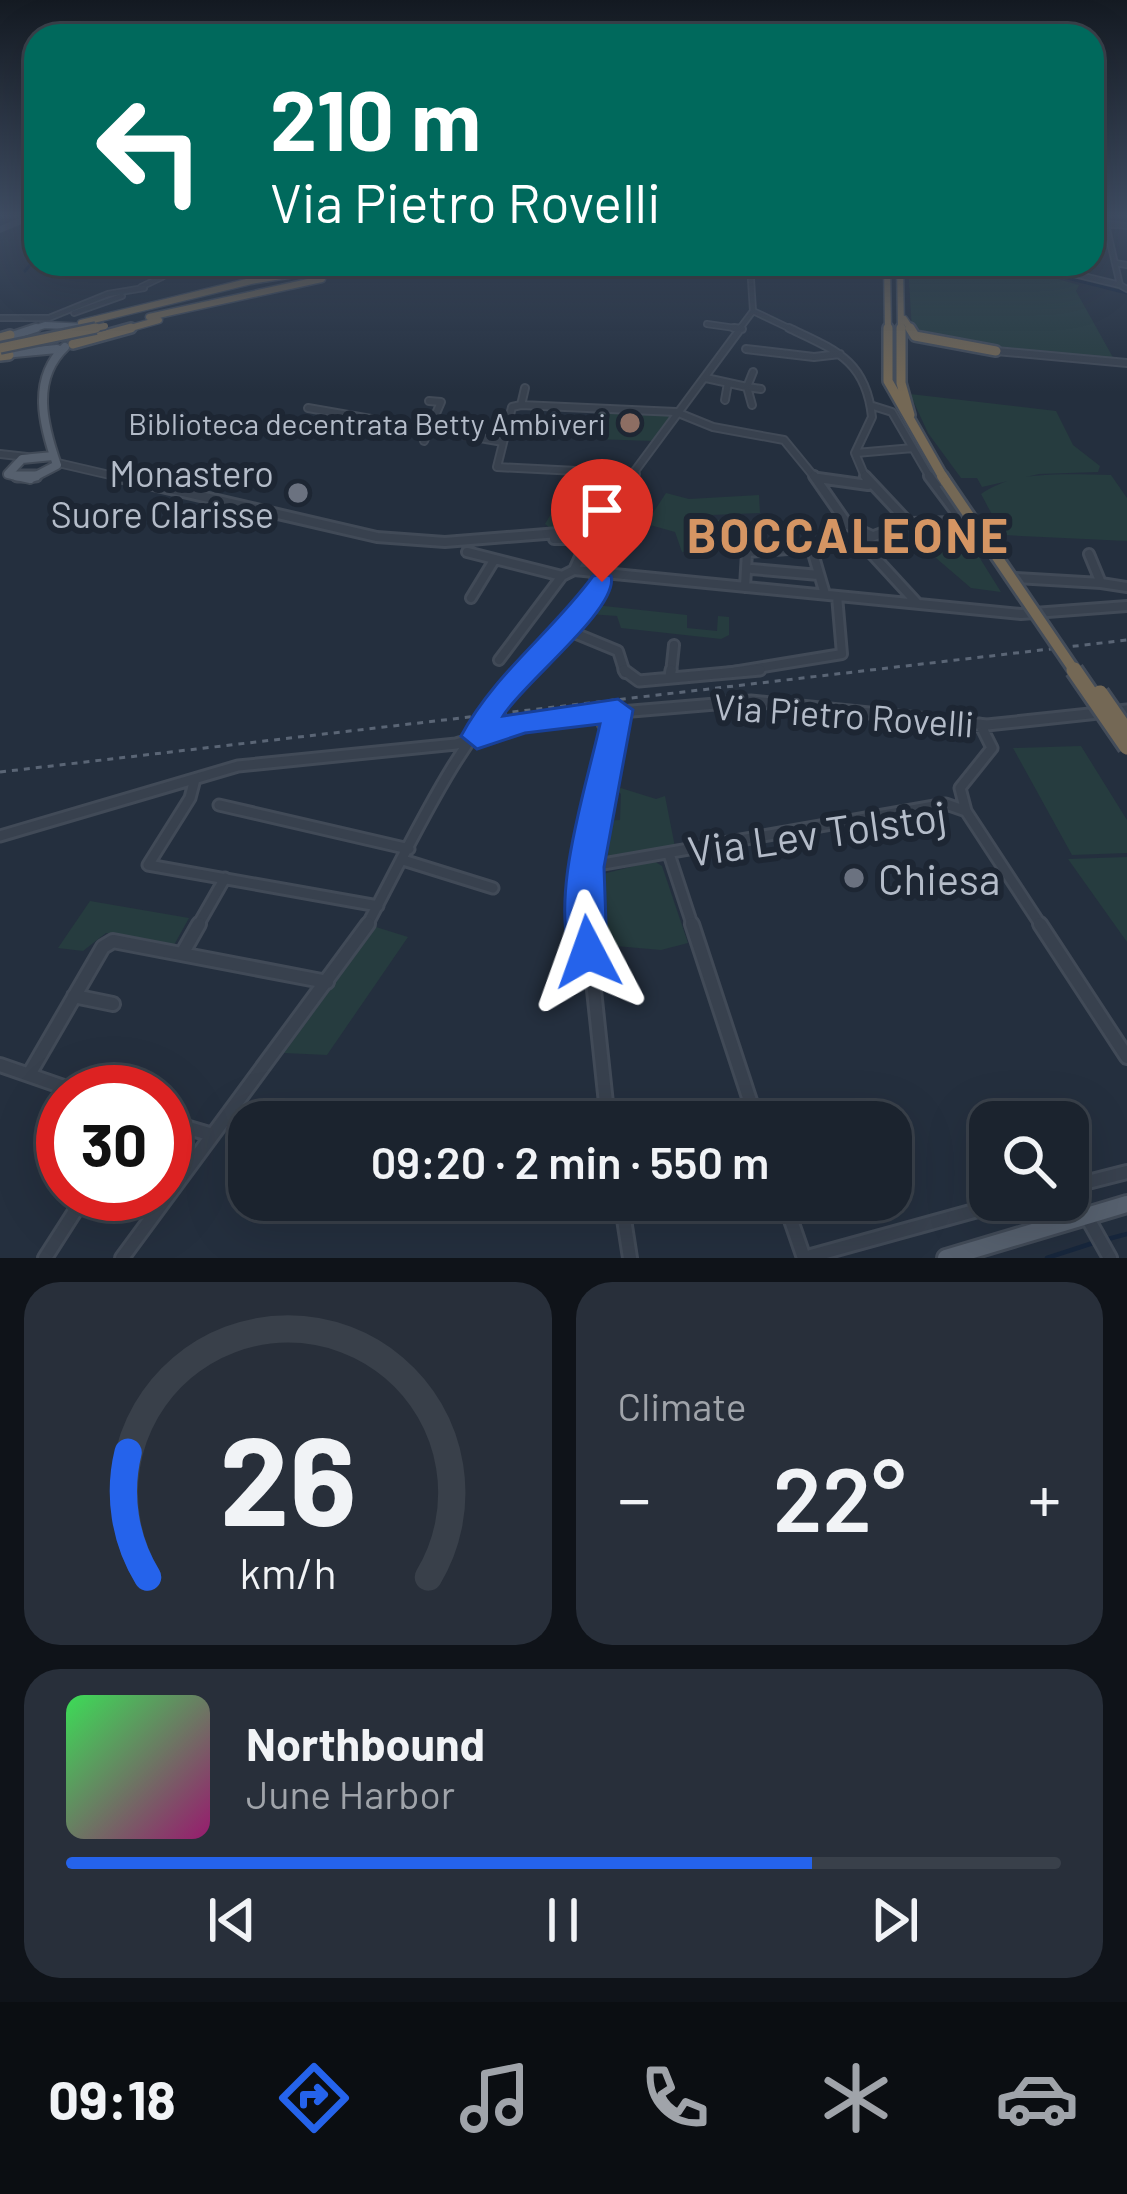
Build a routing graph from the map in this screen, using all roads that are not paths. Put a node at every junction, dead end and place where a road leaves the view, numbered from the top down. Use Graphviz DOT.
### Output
graph roads {
  1 [pos="1118,275"];
  2 [pos="164,276"];
  3 [pos="289,276"];
  4 [pos="319,276"];
  5 [pos="319,276"];
  6 [pos="751,276"];
  7 [pos="887,276"];
  8 [pos="900,276"];
  9 [pos="1083,276"];
  10 [pos="161,277"];
  11 [pos="1120,285"];
  12 [pos="1127,289"];
  13 [pos="135,290"];
  14 [pos="115,295"];
  15 [pos="227,302"];
  16 [pos="753,311"];
  17 [pos="901,313"];
  18 [pos="0,318"];
  19 [pos="74,320"];
  20 [pos="707,324"];
  21 [pos="104,325"];
  22 [pos="742,329"];
  23 [pos="69,345"];
  24 [pos="4,347"];
  25 [pos="746,350"];
  26 [pos="996,351"];
  27 [pos="844,354"];
  28 [pos="1093,360"];
  29 [pos="1127,363"];
  30 [pos="1111,368"];
  31 [pos="753,372"];
  32 [pos="706,378"];
  33 [pos="42,381"];
  34 [pos="728,383"];
  35 [pos="747,387"];
  36 [pos="526,388"];
  37 [pos="761,389"];
  38 [pos="429,400"];
  39 [pos="725,400"];
  40 [pos="520,405"];
  41 [pos="752,405"];
  42 [pos="873,406"];
  43 [pos="308,408"];
  44 [pos="680,413"];
  45 [pos="429,429"];
  46 [pos="48,436"];
  47 [pos="424,441"];
  48 [pos="503,442"];
  49 [pos="913,448"];
  50 [pos="855,453"];
  51 [pos="0,454"];
  52 [pos="32,456"];
  53 [pos="56,459"];
  54 [pos="12,465"];
  55 [pos="79,471"];
  56 [pos="48,473"];
  57 [pos="636,474"];
  58 [pos="816,478"];
  59 [pos="950,482"];
  60 [pos="869,485"];
  61 [pos="610,509"];
  62 [pos="909,523"];
  63 [pos="964,523"];
  64 [pos="582,527"];
  65 [pos="592,530"];
  66 [pos="872,536"];
  67 [pos="574,541"];
  68 [pos="860,541"];
  69 [pos="812,550"];
  70 [pos="467,552"];
  71 [pos="1089,554"];
  72 [pos="493,562"];
  73 [pos="752,569"];
  74 [pos="574,570"];
  75 [pos="819,574"];
  76 [pos="562,576"];
  77 [pos="598,578"];
  78 [pos="1016,578"];
  79 [pos="1101,583"];
  80 [pos="745,587"];
  81 [pos="1127,587"];
  82 [pos="825,595"];
  83 [pos="838,595"];
  84 [pos="471,598"];
  85 [pos="918,604"];
  86 [pos="1127,606"];
  87 [pos="1042,615"];
  88 [pos="567,630"];
  89 [pos="674,645"];
  90 [pos="500,660"];
  91 [pos="670,677"];
  92 [pos="618,710"];
  93 [pos="980,724"];
  94 [pos="998,724"];
  95 [pos="1120,725"];
  96 [pos="477,736"];
  97 [pos="992,741"];
  98 [pos="1127,759"];
  99 [pos="195,779"];
  100 [pos="219,805"];
  101 [pos="966,811"];
  102 [pos="0,836"];
  103 [pos="669,854"];
  104 [pos="406,855"];
  105 [pos="586,867"];
  106 [pos="225,878"];
  107 [pos="494,889"];
  108 [pos="378,906"];
  109 [pos="182,954"];
  110 [pos="329,982"];
  111 [pos="74,996"];
  112 [pos="113,1004"];
  113 [pos="1127,1057"];
  114 [pos="0,1065"];
  115 [pos="31,1071"];
  116 [pos="36,1078"];
  117 [pos="606,1101"];
  118 [pos="750,1101"];
  119 [pos="192,1129"];
  120 [pos="208,1134"];
  121 [pos="1127,1172"];
  122 [pos="1089,1181"];
  123 [pos="1127,1204"];
  124 [pos="969,1211"];
  125 [pos="1089,1214"];
  126 [pos="1089,1220"];
  127 [pos="69,1221"];
  128 [pos="624,1221"];
  129 [pos="794,1221"];
  130 [pos="1066,1221"];
  131 [pos="45,1258"];
  132 [pos="122,1258"];
  133 [pos="630,1258"];
  134 [pos="811,1258"];
  135 [pos="946,1258"];
  136 [pos="1110,1258"];
  1 -- 11 [label="street"];
  2 -- 10 [label="street"];
  3 -- 19 [label="highway"];
  4 -- 15 [label="highway"];
  5 -- 21 [label="highway"];
  6 -- 16 [label="street"];
  7 -- 59 [label="highway"];
  8 -- 17 [label="highway"];
  9 -- 11 [label="street"];
  10 -- 13 [label="street"];
  10 -- 13 [label="street"];
  11 -- 12 [label="street"];
  13 -- 14 [label="street"];
  13 -- 14 [label="street"];
  14 -- 18 [label="street"];
  14 -- 19 [label="street"];
  15 -- 21 [label="highway"];
  15 -- 23 [label="highway"];
  16 -- 22 [label="street"];
  16 -- 27 [label="street"];
  17 -- 26 [label="highway"];
  17 -- 59 [label="highway"];
  19 -- 23 [label="main road"];
  19 -- 24 [label="main road"];
  20 -- 22 [label="street"];
  21 -- 24 [label="highway, bridge"];
  22 -- 32 [label="street"];
  23 -- 24 [label="main road"];
  23 -- 33 [label="main road"];
  24 -- 33 [label="main road"];
  25 -- 27 [label="street"];
  26 -- 28 [label="street"];
  27 -- 42 [label="street"];
  28 -- 29 [label="street"];
  28 -- 30 [label="street"];
  31 -- 35 [label="street"];
  32 -- 34 [label="street"];
  32 -- 44 [label="street"];
  33 -- 46 [label="main road"];
  34 -- 35 [label="street"];
  34 -- 39 [label="street"];
  35 -- 37 [label="street"];
  35 -- 41 [label="street"];
  36 -- 40 [label="street"];
  38 -- 45 [label="street"];
  40 -- 44 [label="street"];
  40 -- 48 [label="street"];
  42 -- 49 [label="street"];
  42 -- 50 [label="street"];
  43 -- 45 [label="street"];
  44 -- 57 [label="street"];
  44 -- 58 [label="street"];
  45 -- 47 [label="street"];
  45 -- 48 [label="street"];
  46 -- 52 [label="main road"];
  46 -- 53 [label="main road"];
  48 -- 57 [label="street"];
  49 -- 50 [label="street"];
  49 -- 63 [label="street"];
  50 -- 60 [label="street"];
  51 -- 52 [label="street"];
  51 -- 54 [label="street"];
  52 -- 53 [label="main road"];
  52 -- 54 [label="main road"];
  53 -- 55 [label="street"];
  53 -- 56 [label="main road"];
  54 -- 56 [label="main road"];
  55 -- 56 [label="street"];
  55 -- 67 [label="street"];
  57 -- 61 [label="street"];
  58 -- 60 [label="street"];
  58 -- 66 [label="street"];
  59 -- 95 [label="highway, bridge"];
  60 -- 62 [label="street"];
  61 -- 64 [label="street"];
  61 -- 65 [label="street"];
  62 -- 63 [label="street"];
  62 -- 66 [label="street"];
  63 -- 78 [label="street"];
  64 -- 65 [label="street"];
  64 -- 67 [label="street"];
  65 -- 67 [label="street"];
  66 -- 68 [label="street"];
  67 -- 74 [label="street"];
  68 -- 69 [label="street"];
  68 -- 85 [label="street"];
  69 -- 75 [label="street"];
  69 -- 80 [label="street"];
  70 -- 72 [label="street"];
  71 -- 79 [label="street"];
  72 -- 76 [label="street"];
  72 -- 84 [label="street"];
  73 -- 75 [label="street"];
  74 -- 76 [label="street"];
  74 -- 77 [label="street"];
  75 -- 82 [label="street"];
  76 -- 90 [label="street"];
  77 -- 80 [label="street"];
  77 -- 88 [label="street"];
  78 -- 79 [label="street"];
  78 -- 87 [label="street"];
  79 -- 81 [label="street"];
  80 -- 82 [label="street"];
  82 -- 83 [label="street"];
  83 -- 85 [label="street"];
  83 -- 91 [label="street"];
  85 -- 87 [label="street"];
  86 -- 87 [label="street"];
  88 -- 91 [label="street"];
  88 -- 96 [label="street"];
  89 -- 91 [label="street"];
  92 -- 93 [label="street, Via Pietro Rovelli"];
  92 -- 96 [label="street, Via Pietro Rovelli"];
  92 -- 105 [label="street"];
  93 -- 94 [label="street, Via Pietro Rovelli"];
  93 -- 97 [label="street"];
  94 -- 95 [label="street, Via Pietro Rovelli"];
  94 -- 97 [label="street, Via Lev Tolstoj"];
  95 -- 98 [label="highway, bridge"];
  96 -- 99 [label="street, Via Pietro Rovelli"];
  96 -- 104 [label="street"];
  97 -- 101 [label="street, Via Lev Tolstoj"];
  99 -- 102 [label="street, Via Pietro Rovelli"];
  99 -- 106 [label="street"];
  100 -- 104 [label="street"];
  101 -- 103 [label="street, Via Lev Tolstoj"];
  101 -- 113 [label="street"];
  103 -- 105 [label="street, Via Lev Tolstoj"];
  103 -- 118 [label="street"];
  104 -- 107 [label="street"];
  104 -- 108 [label="street"];
  105 -- 117 [label="street"];
  106 -- 108 [label="street"];
  106 -- 109 [label="street"];
  108 -- 110 [label="street"];
  109 -- 110 [label="street"];
  109 -- 111 [label="street"];
  110 -- 120 [label="street"];
  111 -- 112 [label="street"];
  111 -- 115 [label="street"];
  114 -- 115 [label="street"];
  115 -- 116 [label="street"];
  119 -- 120 [label="street"];
  120 -- 132 [label="street"];
  121 -- 122 [label="street"];
  123 -- 125 [label="main road"];
  124 -- 134 [label="street"];
  126 -- 136 [label="street"];
  127 -- 131 [label="street"];
  128 -- 133 [label="street"];
  129 -- 134 [label="street"];
  130 -- 135 [label="main road"];
}
